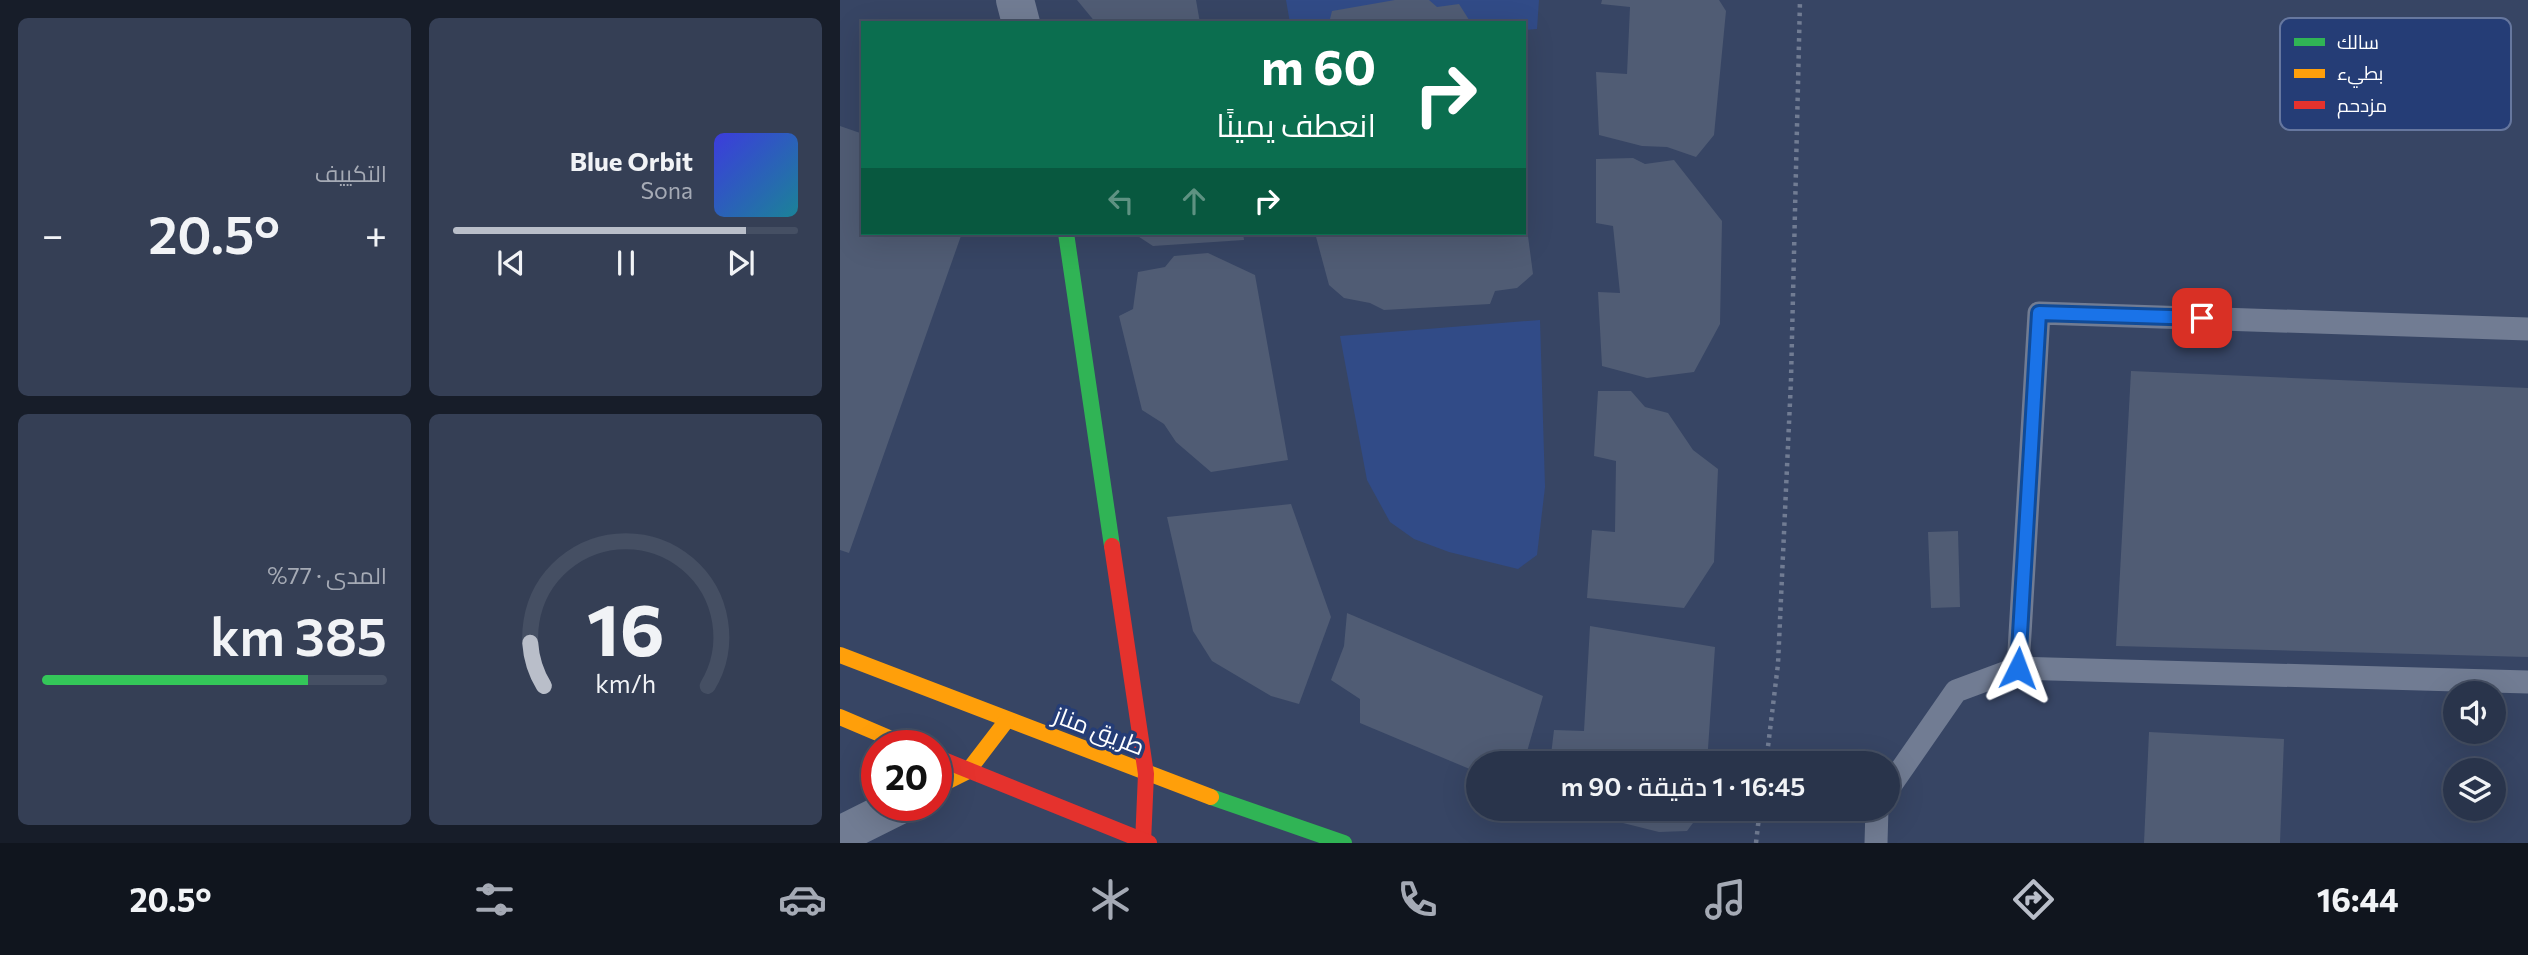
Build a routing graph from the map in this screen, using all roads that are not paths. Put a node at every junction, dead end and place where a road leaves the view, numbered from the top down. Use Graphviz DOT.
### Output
graph roads {
  1 [pos="1015,0"];
  2 [pos="1020,21"];
  3 [pos="1066,235"];
  4 [pos="2528,330"];
  5 [pos="840,655"];
  6 [pos="2018,668"];
  7 [pos="2528,682"];
  8 [pos="840,717"];
  9 [pos="1007,720"];
  10 [pos="870,730"];
  11 [pos="952,764"];
  12 [pos="968,771"];
  13 [pos="1900,772"];
  14 [pos="1146,774"];
  15 [pos="952,779"];
  16 [pos="868,821"];
  17 [pos="1877,821"];
  18 [pos="840,835"];
  19 [pos="1145,842"];
  20 [pos="1344,843"];
  21 [pos="1876,843"];
  1 -- 2 [label="street"];
  3 -- 14 [label="main road"];
  4 -- 6 [label="lane"];
  5 -- 9 [label="main road, طريق مناز"];
  6 -- 7 [label="lane"];
  6 -- 13 [label="lane"];
  8 -- 10 [label="main road"];
  9 -- 12 [label="main road"];
  9 -- 14 [label="main road, طريق مناز"];
  11 -- 12 [label="main road"];
  12 -- 15 [label="main road"];
  12 -- 19 [label="main road"];
  14 -- 19 [label="main road"];
  14 -- 20 [label="main road, طريق مناز"];
  16 -- 18 [label="street"];
  17 -- 21 [label="lane"];
}
